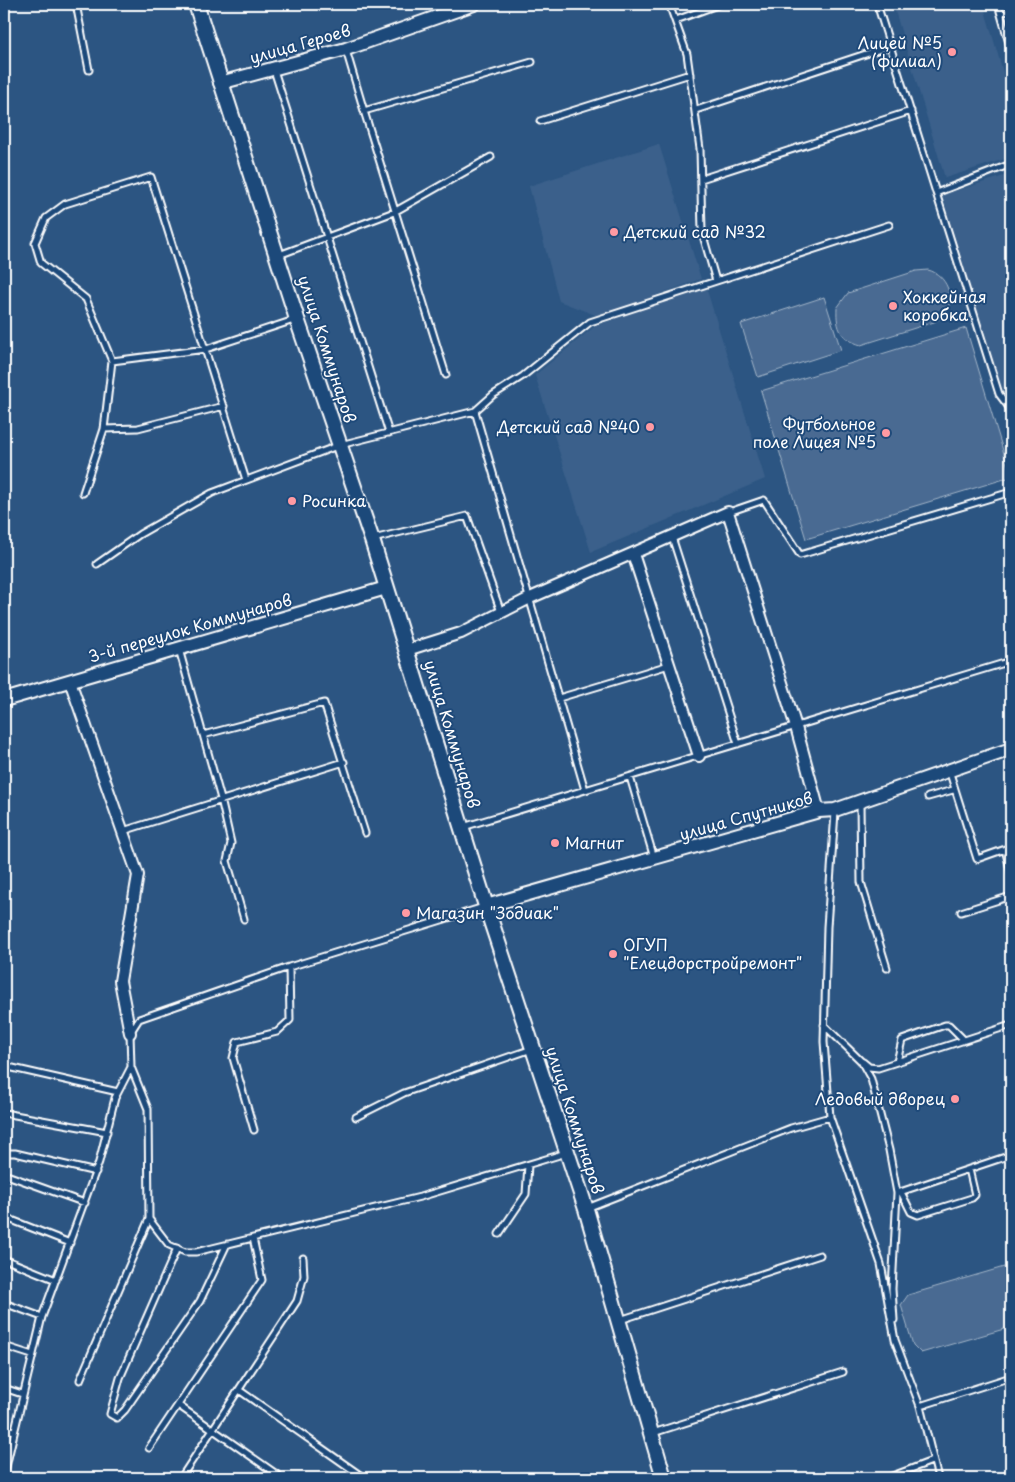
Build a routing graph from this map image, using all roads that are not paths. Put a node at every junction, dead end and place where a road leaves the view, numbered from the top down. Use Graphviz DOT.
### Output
graph roads {
  1 [pos="76,4"];
  2 [pos="196,4"];
  3 [pos="474,4"];
  4 [pos="669,4"];
  5 [pos="720,4"];
  6 [pos="877,4"];
  7 [pos="998,4"];
  8 [pos="1011,10"];
  9 [pos="1001,13"];
  10 [pos="676,20"];
  11 [pos="890,46"];
  12 [pos="346,49"];
  13 [pos="1011,50"];
  14 [pos="532,62"];
  15 [pos="89,70"];
  16 [pos="273,70"];
  17 [pos="690,74"];
  18 [pos="220,84"];
  19 [pos="696,110"];
  20 [pos="364,111"];
  21 [pos="911,111"];
  22 [pos="540,121"];
  23 [pos="491,157"];
  24 [pos="1011,164"];
  25 [pos="701,179"];
  26 [pos="936,193"];
  27 [pos="394,212"];
  28 [pos="889,225"];
  29 [pos="327,237"];
  30 [pos="278,255"];
  31 [pos="716,282"];
  32 [pos="297,318"];
  33 [pos="206,349"];
  34 [pos="112,361"];
  35 [pos="446,375"];
  36 [pos="224,406"];
  37 [pos="1011,410"];
  38 [pos="475,411"];
  39 [pos="104,429"];
  40 [pos="389,433"];
  41 [pos="340,445"];
  42 [pos="246,480"];
  43 [pos="1011,492"];
  44 [pos="83,493"];
  45 [pos="728,512"];
  46 [pos="672,537"];
  47 [pos="372,540"];
  48 [pos="633,554"];
  49 [pos="97,564"];
  50 [pos="386,588"];
  51 [pos="530,598"];
  52 [pos="501,613"];
  53 [pos="179,648"];
  54 [pos="408,650"];
  55 [pos="1011,661"];
  56 [pos="670,664"];
  57 [pos="70,681"];
  58 [pos="559,698"];
  59 [pos="4,700"];
  60 [pos="796,727"];
  61 [pos="203,736"];
  62 [pos="738,744"];
  63 [pos="1011,749"];
  64 [pos="699,756"];
  65 [pos="344,762"];
  66 [pos="949,770"];
  67 [pos="630,777"];
  68 [pos="585,790"];
  69 [pos="953,790"];
  70 [pos="928,797"];
  71 [pos="221,799"];
  72 [pos="860,799"];
  73 [pos="835,810"];
  74 [pos="819,811"];
  75 [pos="462,827"];
  76 [pos="122,831"];
  77 [pos="365,833"];
  78 [pos="1011,847"];
  79 [pos="1005,849"];
  80 [pos="654,859"];
  81 [pos="1011,873"];
  82 [pos="1011,896"];
  83 [pos="486,906"];
  84 [pos="962,912"];
  85 [pos="244,919"];
  86 [pos="289,967"];
  87 [pos="887,968"];
  88 [pos="824,1025"];
  89 [pos="1011,1025"];
  90 [pos="130,1033"];
  91 [pos="964,1040"];
  92 [pos="533,1049"];
  93 [pos="861,1061"];
  94 [pos="897,1062"];
  95 [pos="4,1066"];
  96 [pos="132,1067"];
  97 [pos="118,1092"];
  98 [pos="4,1113"];
  99 [pos="356,1117"];
  100 [pos="830,1117"];
  101 [pos="254,1130"];
  102 [pos="107,1132"];
  103 [pos="567,1152"];
  104 [pos="4,1153"];
  105 [pos="1011,1155"];
  106 [pos="528,1165"];
  107 [pos="969,1169"];
  108 [pos="96,1172"];
  109 [pos="4,1174"];
  110 [pos="899,1193"];
  111 [pos="84,1203"];
  112 [pos="586,1209"];
  113 [pos="4,1217"];
  114 [pos="149,1219"];
  115 [pos="499,1234"];
  116 [pos="253,1238"];
  117 [pos="70,1243"];
  118 [pos="227,1244"];
  119 [pos="177,1248"];
  120 [pos="820,1255"];
  121 [pos="303,1258"];
  122 [pos="4,1259"];
  123 [pos="56,1280"];
  124 [pos="4,1303"];
  125 [pos="42,1317"];
  126 [pos="620,1320"];
  127 [pos="895,1340"];
  128 [pos="4,1346"];
  129 [pos="32,1356"];
  130 [pos="843,1372"];
  131 [pos="1011,1377"];
  132 [pos="80,1380"];
  133 [pos="4,1388"];
  134 [pos="239,1390"];
  135 [pos="22,1394"];
  136 [pos="178,1405"];
  137 [pos="920,1406"];
  138 [pos="4,1428"];
  139 [pos="213,1429"];
  140 [pos="13,1431"];
  141 [pos="652,1434"];
  142 [pos="149,1448"];
  143 [pos="6,1457"];
  144 [pos="932,1461"];
  145 [pos="4,1475"];
  146 [pos="360,1476"];
  147 [pos="191,1478"];
  148 [pos="282,1478"];
  149 [pos="664,1478"];
  150 [pos="887,1478"];
  151 [pos="938,1478"];
  1 -- 15 [label="lane"];
  2 -- 18 [label="main road, улица Коммунаров"];
  3 -- 12 [label="street, улица Героев"];
  4 -- 10 [label="lane"];
  5 -- 10 [label="lane"];
  6 -- 11 [label="lane"];
  7 -- 9 [label="lane"];
  8 -- 9 [label="lane"];
  9 -- 13 [label="lane"];
  10 -- 17 [label="lane"];
  11 -- 19 [label="lane"];
  11 -- 21 [label="lane"];
  12 -- 16 [label="street, улица Героев"];
  12 -- 20 [label="lane"];
  14 -- 20 [label="lane"];
  16 -- 18 [label="street, улица Героев"];
  16 -- 29 [label="lane"];
  17 -- 19 [label="lane"];
  17 -- 22 [label="lane"];
  18 -- 30 [label="main road, улица Коммунаров"];
  19 -- 25 [label="lane"];
  20 -- 27 [label="lane"];
  21 -- 25 [label="lane"];
  21 -- 26 [label="lane"];
  23 -- 27 [label="lane"];
  24 -- 26 [label="lane"];
  25 -- 31 [label="lane"];
  26 -- 37 [label="lane"];
  27 -- 29 [label="lane"];
  27 -- 35 [label="lane"];
  28 -- 31 [label="lane"];
  29 -- 30 [label="lane"];
  29 -- 40 [label="lane"];
  30 -- 32 [label="main road, улица Коммунаров"];
  31 -- 38 [label="lane"];
  32 -- 33 [label="lane"];
  32 -- 41 [label="main road, улица Коммунаров"];
  33 -- 34 [label="lane"];
  33 -- 34 [label="lane"];
  33 -- 36 [label="lane"];
  34 -- 39 [label="lane"];
  36 -- 39 [label="lane"];
  36 -- 42 [label="lane"];
  38 -- 40 [label="lane"];
  38 -- 51 [label="lane"];
  39 -- 44 [label="lane"];
  40 -- 41 [label="lane"];
  41 -- 42 [label="lane"];
  41 -- 47 [label="main road, улица Коммунаров"];
  42 -- 49 [label="lane"];
  43 -- 45 [label="lane"];
  45 -- 46 [label="street"];
  45 -- 60 [label="street"];
  46 -- 48 [label="street"];
  46 -- 62 [label="lane"];
  47 -- 50 [label="main road, улица Коммунаров"];
  47 -- 52 [label="lane"];
  48 -- 51 [label="street"];
  48 -- 56 [label="street"];
  50 -- 53 [label="street, 3-й переулок Коммунаров"];
  50 -- 54 [label="main road, улица Коммунаров"];
  51 -- 52 [label="street"];
  51 -- 58 [label="lane"];
  52 -- 54 [label="street"];
  53 -- 57 [label="street, 3-й переулок Коммунаров"];
  53 -- 61 [label="lane"];
  54 -- 75 [label="main road, улица Коммунаров"];
  55 -- 60 [label="lane"];
  56 -- 58 [label="lane"];
  56 -- 64 [label="street"];
  57 -- 59 [label="street, 3-й переулок Коммунаров"];
  57 -- 76 [label="street"];
  58 -- 68 [label="lane"];
  60 -- 62 [label="lane"];
  60 -- 74 [label="street"];
  61 -- 65 [label="lane"];
  61 -- 71 [label="lane"];
  62 -- 64 [label="lane"];
  63 -- 66 [label="street, улица Спутников"];
  64 -- 67 [label="lane"];
  65 -- 71 [label="lane"];
  65 -- 77 [label="lane"];
  66 -- 69 [label="lane"];
  66 -- 72 [label="street, улица Спутников"];
  67 -- 68 [label="lane"];
  67 -- 80 [label="lane"];
  68 -- 75 [label="lane"];
  69 -- 70 [label="lane"];
  69 -- 79 [label="lane"];
  71 -- 76 [label="lane"];
  71 -- 85 [label="lane"];
  72 -- 73 [label="street, улица Спутников"];
  72 -- 87 [label="lane"];
  73 -- 74 [label="street, улица Спутников"];
  73 -- 88 [label="lane"];
  74 -- 80 [label="street, улица Спутников"];
  75 -- 83 [label="main road, улица Коммунаров"];
  76 -- 90 [label="street"];
  78 -- 79 [label="lane"];
  79 -- 81 [label="lane"];
  80 -- 83 [label="street, улица Спутников"];
  82 -- 84 [label="lane"];
  83 -- 86 [label="lane"];
  83 -- 92 [label="main road, улица Коммунаров"];
  86 -- 90 [label="lane"];
  86 -- 101 [label="lane"];
  88 -- 93 [label="lane"];
  88 -- 100 [label="lane"];
  89 -- 91 [label="lane"];
  90 -- 96 [label="lane"];
  91 -- 94 [label="lane"];
  91 -- 94 [label="lane"];
  92 -- 99 [label="lane"];
  92 -- 103 [label="main road, улица Коммунаров"];
  93 -- 94 [label="lane"];
  93 -- 110 [label="lane"];
  95 -- 97 [label="lane"];
  96 -- 97 [label="lane"];
  96 -- 114 [label="lane"];
  97 -- 102 [label="lane"];
  98 -- 102 [label="lane"];
  100 -- 112 [label="lane"];
  100 -- 127 [label="lane"];
  102 -- 108 [label="lane"];
  103 -- 106 [label="lane"];
  103 -- 112 [label="main road, улица Коммунаров"];
  104 -- 108 [label="lane"];
  105 -- 107 [label="lane"];
  106 -- 115 [label="lane"];
  106 -- 116 [label="lane"];
  107 -- 110 [label="lane"];
  107 -- 110 [label="lane"];
  108 -- 111 [label="lane"];
  109 -- 111 [label="lane"];
  110 -- 127 [label="lane"];
  111 -- 117 [label="lane"];
  112 -- 126 [label="main road, улица Коммунаров"];
  113 -- 117 [label="lane"];
  114 -- 119 [label="lane"];
  114 -- 132 [label="lane"];
  116 -- 118 [label="lane"];
  116 -- 136 [label="lane"];
  117 -- 123 [label="lane"];
  118 -- 119 [label="lane"];
  118 -- 119 [label="lane"];
  120 -- 126 [label="lane"];
  121 -- 134 [label="lane"];
  122 -- 123 [label="lane"];
  123 -- 125 [label="lane"];
  124 -- 125 [label="lane"];
  125 -- 129 [label="lane"];
  126 -- 141 [label="main road, улица Коммунаров"];
  127 -- 137 [label="lane"];
  128 -- 129 [label="lane"];
  129 -- 135 [label="lane"];
  130 -- 141 [label="lane"];
  131 -- 137 [label="lane"];
  133 -- 135 [label="lane"];
  134 -- 139 [label="lane"];
  134 -- 146 [label="lane"];
  135 -- 140 [label="lane"];
  136 -- 139 [label="lane"];
  136 -- 142 [label="lane"];
  137 -- 144 [label="lane"];
  138 -- 140 [label="lane"];
  139 -- 147 [label="lane"];
  139 -- 148 [label="lane"];
  140 -- 143 [label="lane"];
  141 -- 149 [label="main road, улица Коммунаров"];
  143 -- 145 [label="lane"];
  144 -- 150 [label="lane"];
  144 -- 151 [label="lane"];
}
